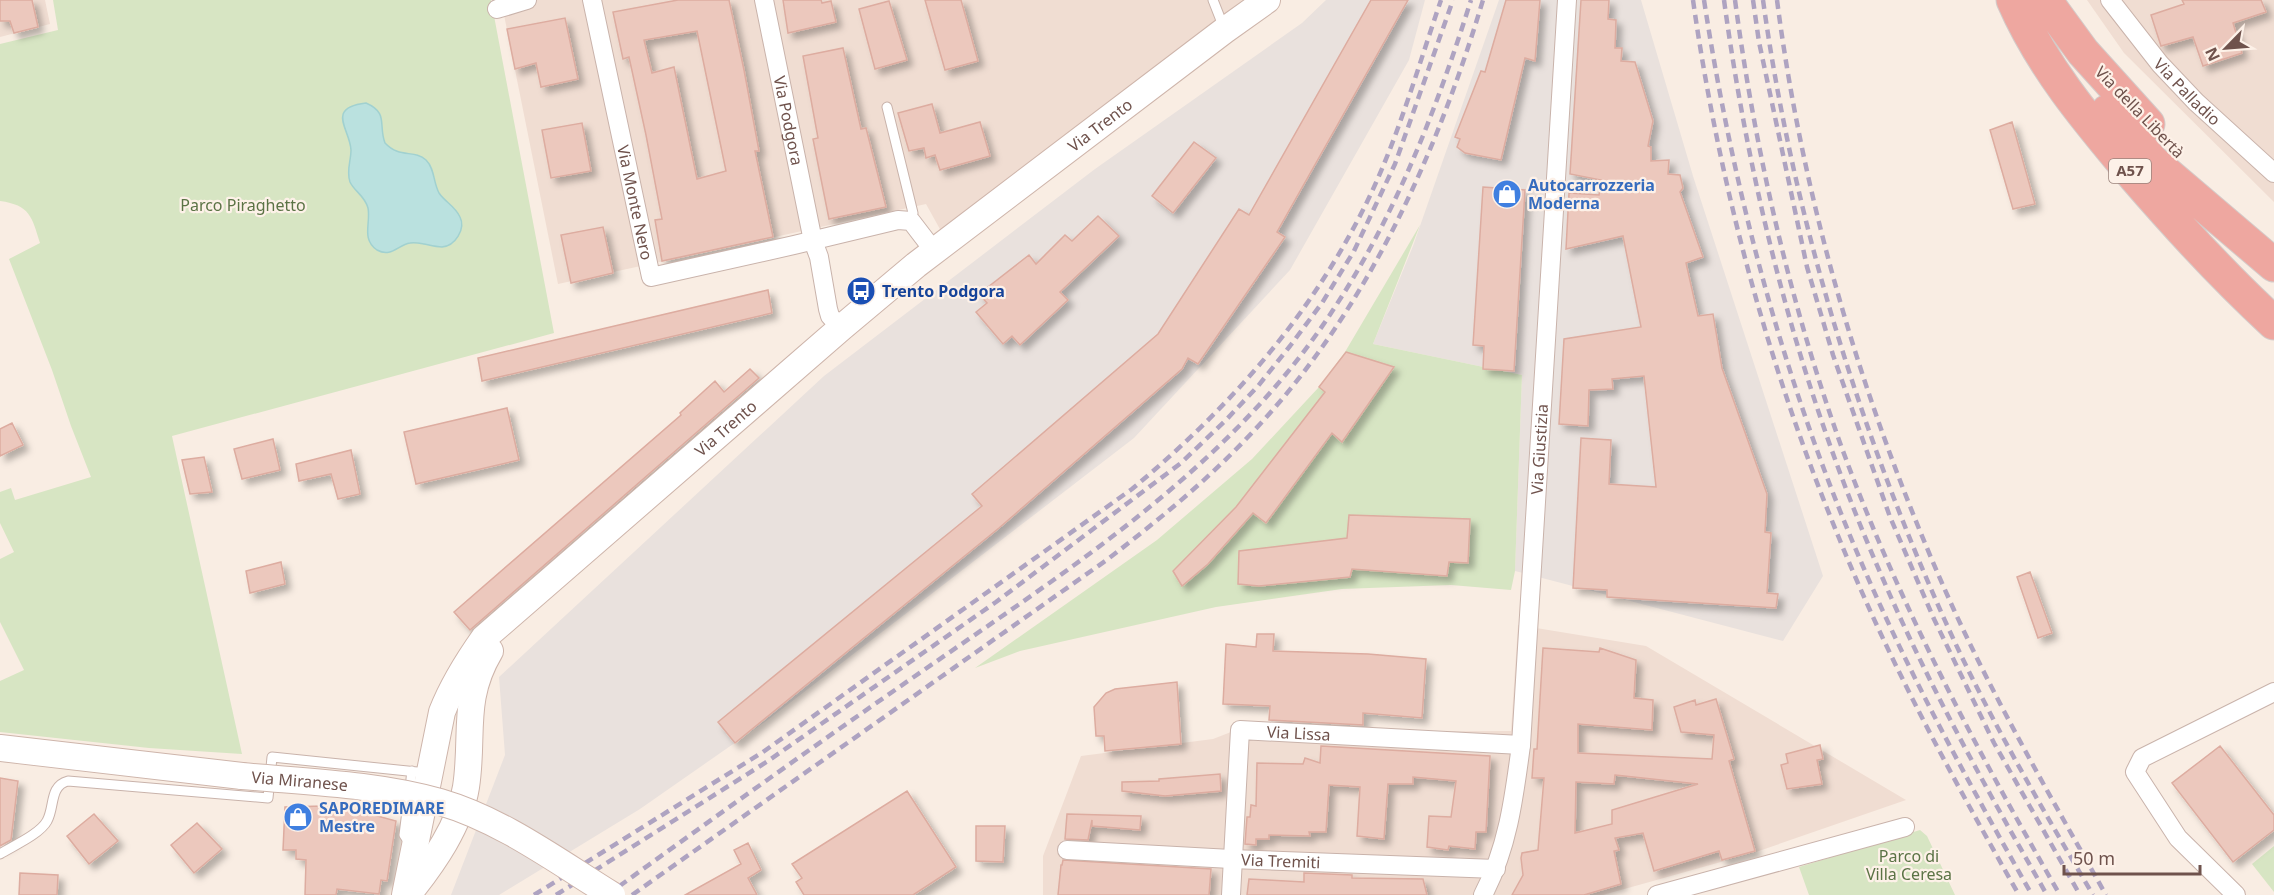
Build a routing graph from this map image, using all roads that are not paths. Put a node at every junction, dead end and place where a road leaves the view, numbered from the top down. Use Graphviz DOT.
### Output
graph roads {
  1 [pos="526,0"];
  2 [pos="592,0"];
  3 [pos="764,0"];
  4 [pos="1213,0"];
  5 [pos="1267,0"];
  6 [pos="1568,0"];
  7 [pos="2013,0"];
  8 [pos="2019,0"];
  9 [pos="2045,0"];
  10 [pos="2110,0"];
  11 [pos="496,9"];
  12 [pos="1225,30"];
  13 [pos="887,107"];
  14 [pos="2274,173"];
  15 [pos="911,221"];
  16 [pos="2274,237"];
  17 [pos="813,241"];
  18 [pos="934,251"];
  19 [pos="2274,265"];
  20 [pos="2274,323"];
  21 [pos="841,328"];
  22 [pos="520,608"];
  23 [pos="2274,692"];
  24 [pos="1521,745"];
  25 [pos="0,748"];
  26 [pos="421,772"];
  27 [pos="1905,827"];
  28 [pos="1067,850"];
  29 [pos="0,854"];
  30 [pos="1231,859"];
  31 [pos="1496,869"];
  32 [pos="406,895"];
  33 [pos="612,895"];
  34 [pos="1230,895"];
  35 [pos="1483,895"];
  36 [pos="1657,895"];
  37 [pos="2236,895"];
  1 -- 11 [label="street"];
  2 -- 17 [label="street, Via Monte Nero"];
  3 -- 17 [label="street, Via Podgora"];
  4 -- 12 [label="lane"];
  5 -- 12 [label="street, Via Trento"];
  6 -- 24 [label="street, Via Giustizia"];
  7 -- 20 [label="highway, A57"];
  8 -- 19 [label="highway"];
  9 -- 16 [label="highway, Via della Libertà"];
  10 -- 14 [label="street, Via Palladio"];
  12 -- 18 [label="street, Via Trento"];
  13 -- 15 [label="lane"];
  15 -- 17 [label="street"];
  15 -- 18 [label="street"];
  17 -- 21 [label="street, Via Podgora"];
  18 -- 21 [label="street, Via Trento"];
  21 -- 22 [label="street, Via Trento"];
  22 -- 26 [label="street, Via Trento"];
  22 -- 32 [label="street, Via Trento"];
  23 -- 37 [label="street"];
  24 -- 30 [label="street, Via Lissa"];
  24 -- 31 [label="street, Via Giustizia"];
  25 -- 33 [label="street, Via Miranese, bridge"];
  26 -- 29 [label="lane"];
  26 -- 32 [label="street, Via Trento"];
  27 -- 36 [label="street"];
  28 -- 30 [label="street, Via Tremiti"];
  30 -- 31 [label="street, Via Tremiti"];
  30 -- 34 [label="street, Via Lissa"];
  31 -- 35 [label="street, Via Giustizia"];
}
